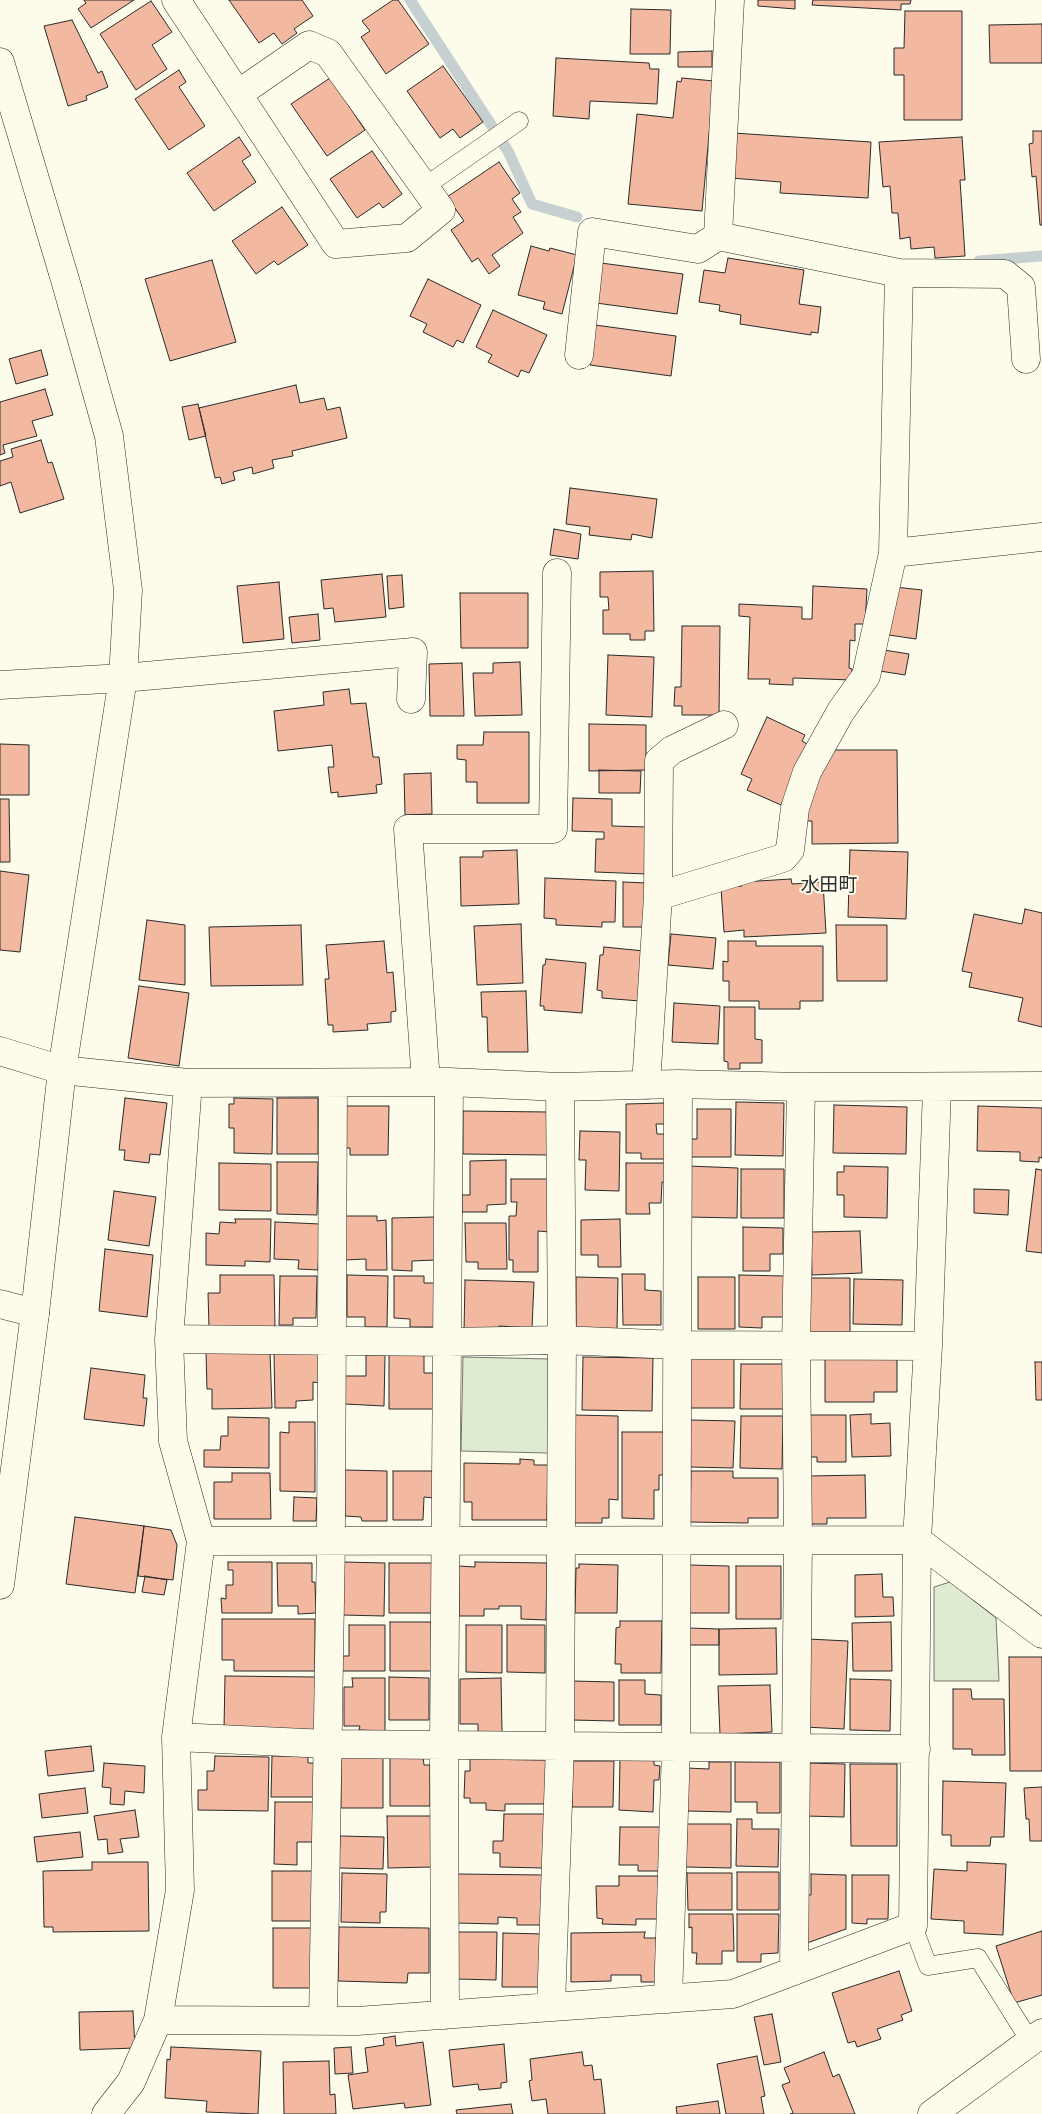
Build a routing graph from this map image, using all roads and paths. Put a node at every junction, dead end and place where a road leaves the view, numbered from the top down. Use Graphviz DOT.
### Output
graph roads {
  1 [pos="176,0"];
  2 [pos="730,0"];
  3 [pos="0,62"];
  4 [pos="238,94"];
  5 [pos="519,121"];
  6 [pos="424,188"];
  7 [pos="718,236"];
  8 [pos="899,273"];
  9 [pos="579,355"];
  10 [pos="1026,359"];
  11 [pos="1042,537"];
  12 [pos="892,553"];
  13 [pos="557,572"];
  14 [pos="123,678"];
  15 [pos="0,684"];
  16 [pos="411,699"];
  17 [pos="724,725"];
  18 [pos="658,896"];
  19 [pos="0,1051"];
  20 [pos="62,1070"];
  21 [pos="333,1082"];
  22 [pos="437,1082"];
  23 [pos="188,1083"];
  24 [pos="678,1084"];
  25 [pos="646,1085"];
  26 [pos="560,1086"];
  27 [pos="1042,1086"];
  28 [pos="801,1087"];
  29 [pos="937,1088"];
  30 [pos="0,1304"];
  31 [pos="35,1313"];
  32 [pos="169,1339"];
  33 [pos="331,1340"];
  34 [pos="562,1340"];
  35 [pos="446,1342"];
  36 [pos="677,1345"];
  37 [pos="796,1345"];
  38 [pos="928,1346"];
  39 [pos="331,1540"];
  40 [pos="798,1540"];
  41 [pos="917,1540"];
  42 [pos="200,1541"];
  43 [pos="446,1541"];
  44 [pos="560,1541"];
  45 [pos="676,1541"];
  46 [pos="1,1574"];
  47 [pos="1042,1634"];
  48 [pos="176,1737"];
  49 [pos="327,1744"];
  50 [pos="444,1745"];
  51 [pos="560,1745"];
  52 [pos="676,1748"];
  53 [pos="796,1749"];
  54 [pos="916,1749"];
  55 [pos="913,1926"];
  56 [pos="794,1971"];
  57 [pos="668,1999"];
  58 [pos="551,2007"];
  59 [pos="445,2015"];
  60 [pos="158,2020"];
  61 [pos="323,2021"];
  62 [pos="1036,2037"];
  63 [pos="106,2114"];
  64 [pos="932,2114"];
  1 -- 4 [label="street"];
  2 -- 7 [label="street"];
  3 -- 14 [label="street"];
  4 -- 6 [label="street"];
  4 -- 6 [label="street"];
  5 -- 6 [label="lane"];
  7 -- 8 [label="street"];
  7 -- 9 [label="street"];
  8 -- 10 [label="street"];
  8 -- 12 [label="street"];
  11 -- 12 [label="street"];
  12 -- 18 [label="street"];
  13 -- 22 [label="street"];
  14 -- 15 [label="street"];
  14 -- 16 [label="street"];
  14 -- 20 [label="street"];
  17 -- 18 [label="street"];
  18 -- 25 [label="street"];
  19 -- 20 [label="street"];
  20 -- 23 [label="street"];
  20 -- 31 [label="street"];
  21 -- 22 [label="street"];
  21 -- 23 [label="street"];
  21 -- 33 [label="street"];
  22 -- 26 [label="street"];
  22 -- 35 [label="street"];
  23 -- 32 [label="street"];
  24 -- 25 [label="street"];
  24 -- 28 [label="street"];
  24 -- 36 [label="street"];
  25 -- 26 [label="street"];
  26 -- 34 [label="street"];
  27 -- 29 [label="street"];
  28 -- 29 [label="street"];
  28 -- 37 [label="street"];
  29 -- 38 [label="street"];
  30 -- 31 [label="street"];
  31 -- 46 [label="street"];
  32 -- 33 [label="street"];
  32 -- 42 [label="street"];
  33 -- 35 [label="street"];
  33 -- 39 [label="street"];
  34 -- 35 [label="street"];
  34 -- 36 [label="street"];
  34 -- 44 [label="street"];
  35 -- 43 [label="street"];
  36 -- 37 [label="street"];
  36 -- 45 [label="street"];
  37 -- 38 [label="street"];
  37 -- 40 [label="street"];
  38 -- 41 [label="street"];
  39 -- 42 [label="street"];
  39 -- 43 [label="street"];
  39 -- 49 [label="street"];
  40 -- 41 [label="street"];
  40 -- 45 [label="street"];
  40 -- 53 [label="street"];
  41 -- 47 [label="street"];
  41 -- 54 [label="street"];
  42 -- 48 [label="street"];
  43 -- 44 [label="street"];
  43 -- 50 [label="street"];
  44 -- 45 [label="street"];
  44 -- 51 [label="street"];
  45 -- 52 [label="street"];
  48 -- 49 [label="street"];
  48 -- 60 [label="street"];
  49 -- 50 [label="street"];
  49 -- 61 [label="street"];
  50 -- 51 [label="street"];
  50 -- 59 [label="street"];
  51 -- 52 [label="street"];
  51 -- 58 [label="street"];
  52 -- 53 [label="street"];
  52 -- 57 [label="street"];
  53 -- 54 [label="street"];
  53 -- 56 [label="street"];
  54 -- 55 [label="street"];
  55 -- 56 [label="street"];
  55 -- 62 [label="lane"];
  56 -- 57 [label="street"];
  57 -- 58 [label="street"];
  58 -- 59 [label="street"];
  59 -- 61 [label="street"];
  60 -- 61 [label="street"];
  60 -- 63 [label="street"];
  62 -- 64 [label="street"];
}
